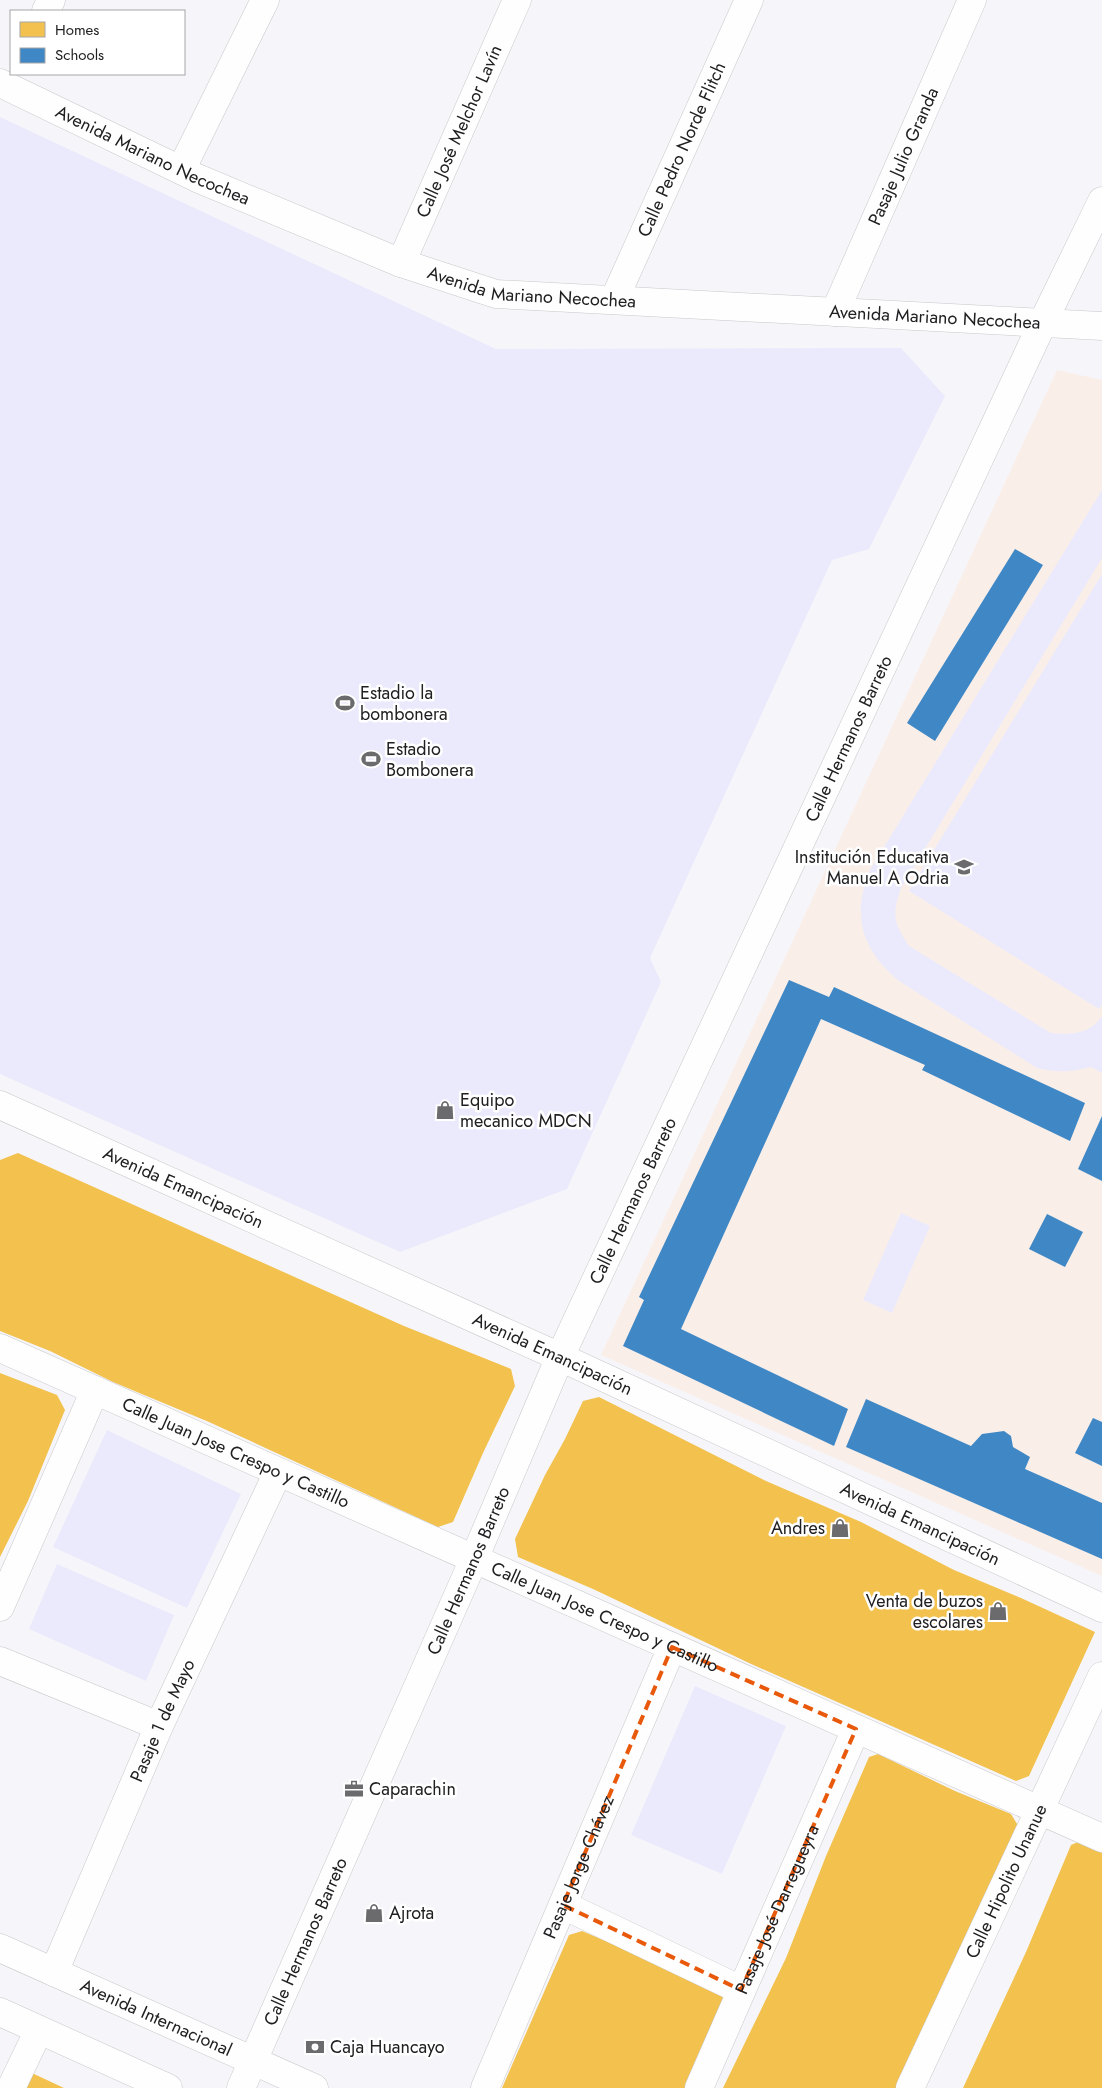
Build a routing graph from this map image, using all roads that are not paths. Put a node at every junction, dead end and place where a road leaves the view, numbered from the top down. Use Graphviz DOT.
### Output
graph roads {
  1 [pos="265,0"];
  2 [pos="517,0"];
  3 [pos="749,0"];
  4 [pos="972,0"];
  5 [pos="8,81"];
  6 [pos="181,170"];
  7 [pos="1102,201"];
  8 [pos="401,263"];
  9 [pos="614,300"];
  10 [pos="835,312"];
  11 [pos="1044,322"];
  12 [pos="1102,326"];
  13 [pos="0,1105"];
  14 [pos="0,1348"];
  15 [pos="560,1357"];
  16 [pos="95,1390"];
  17 [pos="278,1472"];
  18 [pos="474,1559"];
  19 [pos="0,1607"];
  20 [pos="1102,1608"];
  21 [pos="672,1647"];
  22 [pos="0,1661"];
  23 [pos="1102,1676"];
  24 [pos="159,1726"];
  25 [pos="856,1730"];
  26 [pos="1039,1811"];
  27 [pos="1102,1838"];
  28 [pos="563,1905"];
  29 [pos="0,1948"];
  30 [pos="54,1972"];
  31 [pos="742,1990"];
  32 [pos="0,2012"];
  33 [pos="39,2030"];
  34 [pos="252,2060"];
  35 [pos="11,2088"];
  36 [pos="168,2088"];
  37 [pos="241,2088"];
  38 [pos="314,2088"];
  39 [pos="485,2088"];
  40 [pos="699,2088"];
  41 [pos="910,2088"];
  1 -- 6 [label="street"];
  2 -- 8 [label="street, Calle José Melchor Lavín"];
  3 -- 9 [label="street, Calle Pedro Norde Flitch"];
  4 -- 10 [label="street, Pasaje Julio Granda"];
  5 -- 6 [label="street, Avenida Mariano Necochea"];
  6 -- 8 [label="street, Avenida Mariano Necochea"];
  7 -- 11 [label="street, Calle Hermanos Barreto"];
  8 -- 9 [label="street, Avenida Mariano Necochea"];
  9 -- 10 [label="street, Avenida Mariano Necochea"];
  10 -- 11 [label="street, Avenida Mariano Necochea"];
  11 -- 12 [label="street, Avenida Mariano Necochea"];
  11 -- 15 [label="street, Calle Hermanos Barreto"];
  13 -- 15 [label="street, Avenida Emancipación"];
  14 -- 16 [label="street, Calle Juan Jose Crespo y Castillo"];
  15 -- 18 [label="street, Calle Hermanos Barreto"];
  15 -- 20 [label="street, Avenida Emancipación"];
  16 -- 17 [label="street, Calle Juan Jose Crespo y Castillo"];
  16 -- 19 [label="street"];
  17 -- 18 [label="street, Calle Juan Jose Crespo y Castillo"];
  17 -- 24 [label="street, Pasaje 1 de Mayo"];
  18 -- 21 [label="street, Calle Juan Jose Crespo y Castillo"];
  18 -- 34 [label="street, Calle Hermanos Barreto"];
  21 -- 25 [label="street, Calle Juan Jose Crespo y Castillo"];
  21 -- 28 [label="street, Pasaje Jorge Chávez"];
  22 -- 24 [label="street"];
  23 -- 26 [label="street, Calle Hipolito Unanue"];
  24 -- 30 [label="street, Pasaje 1 de Mayo"];
  25 -- 26 [label="street, Calle Juan Jose Crespo y Castillo"];
  25 -- 31 [label="street, Pasaje José Darregueyra"];
  26 -- 27 [label="street, Calle Juan Jose Crespo y Castillo"];
  26 -- 41 [label="street, Calle Hipolito Unanue"];
  28 -- 31 [label="street"];
  28 -- 39 [label="street, Pasaje Jorge Chávez"];
  29 -- 30 [label="street, Avenida Internacional"];
  30 -- 34 [label="street, Avenida Internacional"];
  31 -- 40 [label="street, Pasaje José Darregueyra"];
  32 -- 33 [label="street"];
  33 -- 35 [label="street"];
  33 -- 36 [label="street"];
  34 -- 37 [label="street, Calle Hermanos Barreto"];
  34 -- 38 [label="street, Avenida Internacional"];
}
